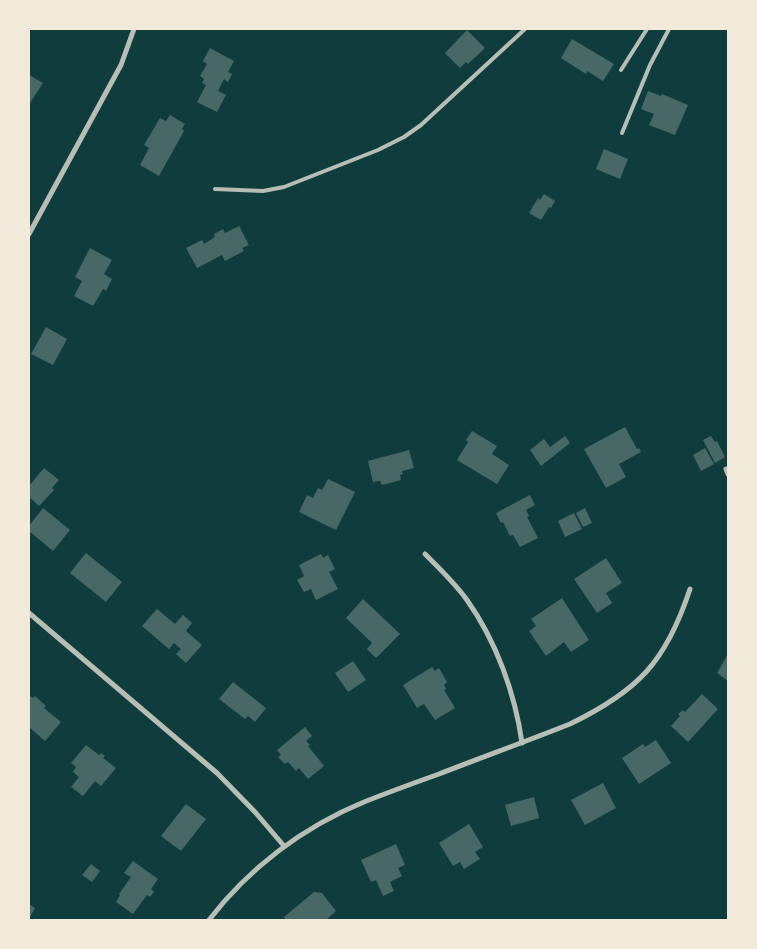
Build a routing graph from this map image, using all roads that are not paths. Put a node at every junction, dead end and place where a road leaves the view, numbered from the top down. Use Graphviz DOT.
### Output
graph roads {
  1 [pos="134,29"];
  2 [pos="525,29"];
  3 [pos="647,29"];
  4 [pos="669,29"];
  5 [pos="621,70"];
  6 [pos="622,134"];
  7 [pos="215,189"];
  8 [pos="29,234"];
  9 [pos="425,554"];
  10 [pos="690,590"];
  11 [pos="29,613"];
  12 [pos="522,743"];
  13 [pos="284,846"];
  14 [pos="209,920"];
  1 -- 8 [label="street"];
  2 -- 7 [label="lane"];
  3 -- 5 [label="lane"];
  4 -- 6 [label="lane"];
  9 -- 12 [label="street"];
  10 -- 12 [label="street"];
  11 -- 13 [label="street"];
  12 -- 13 [label="street"];
  13 -- 14 [label="street"];
}
